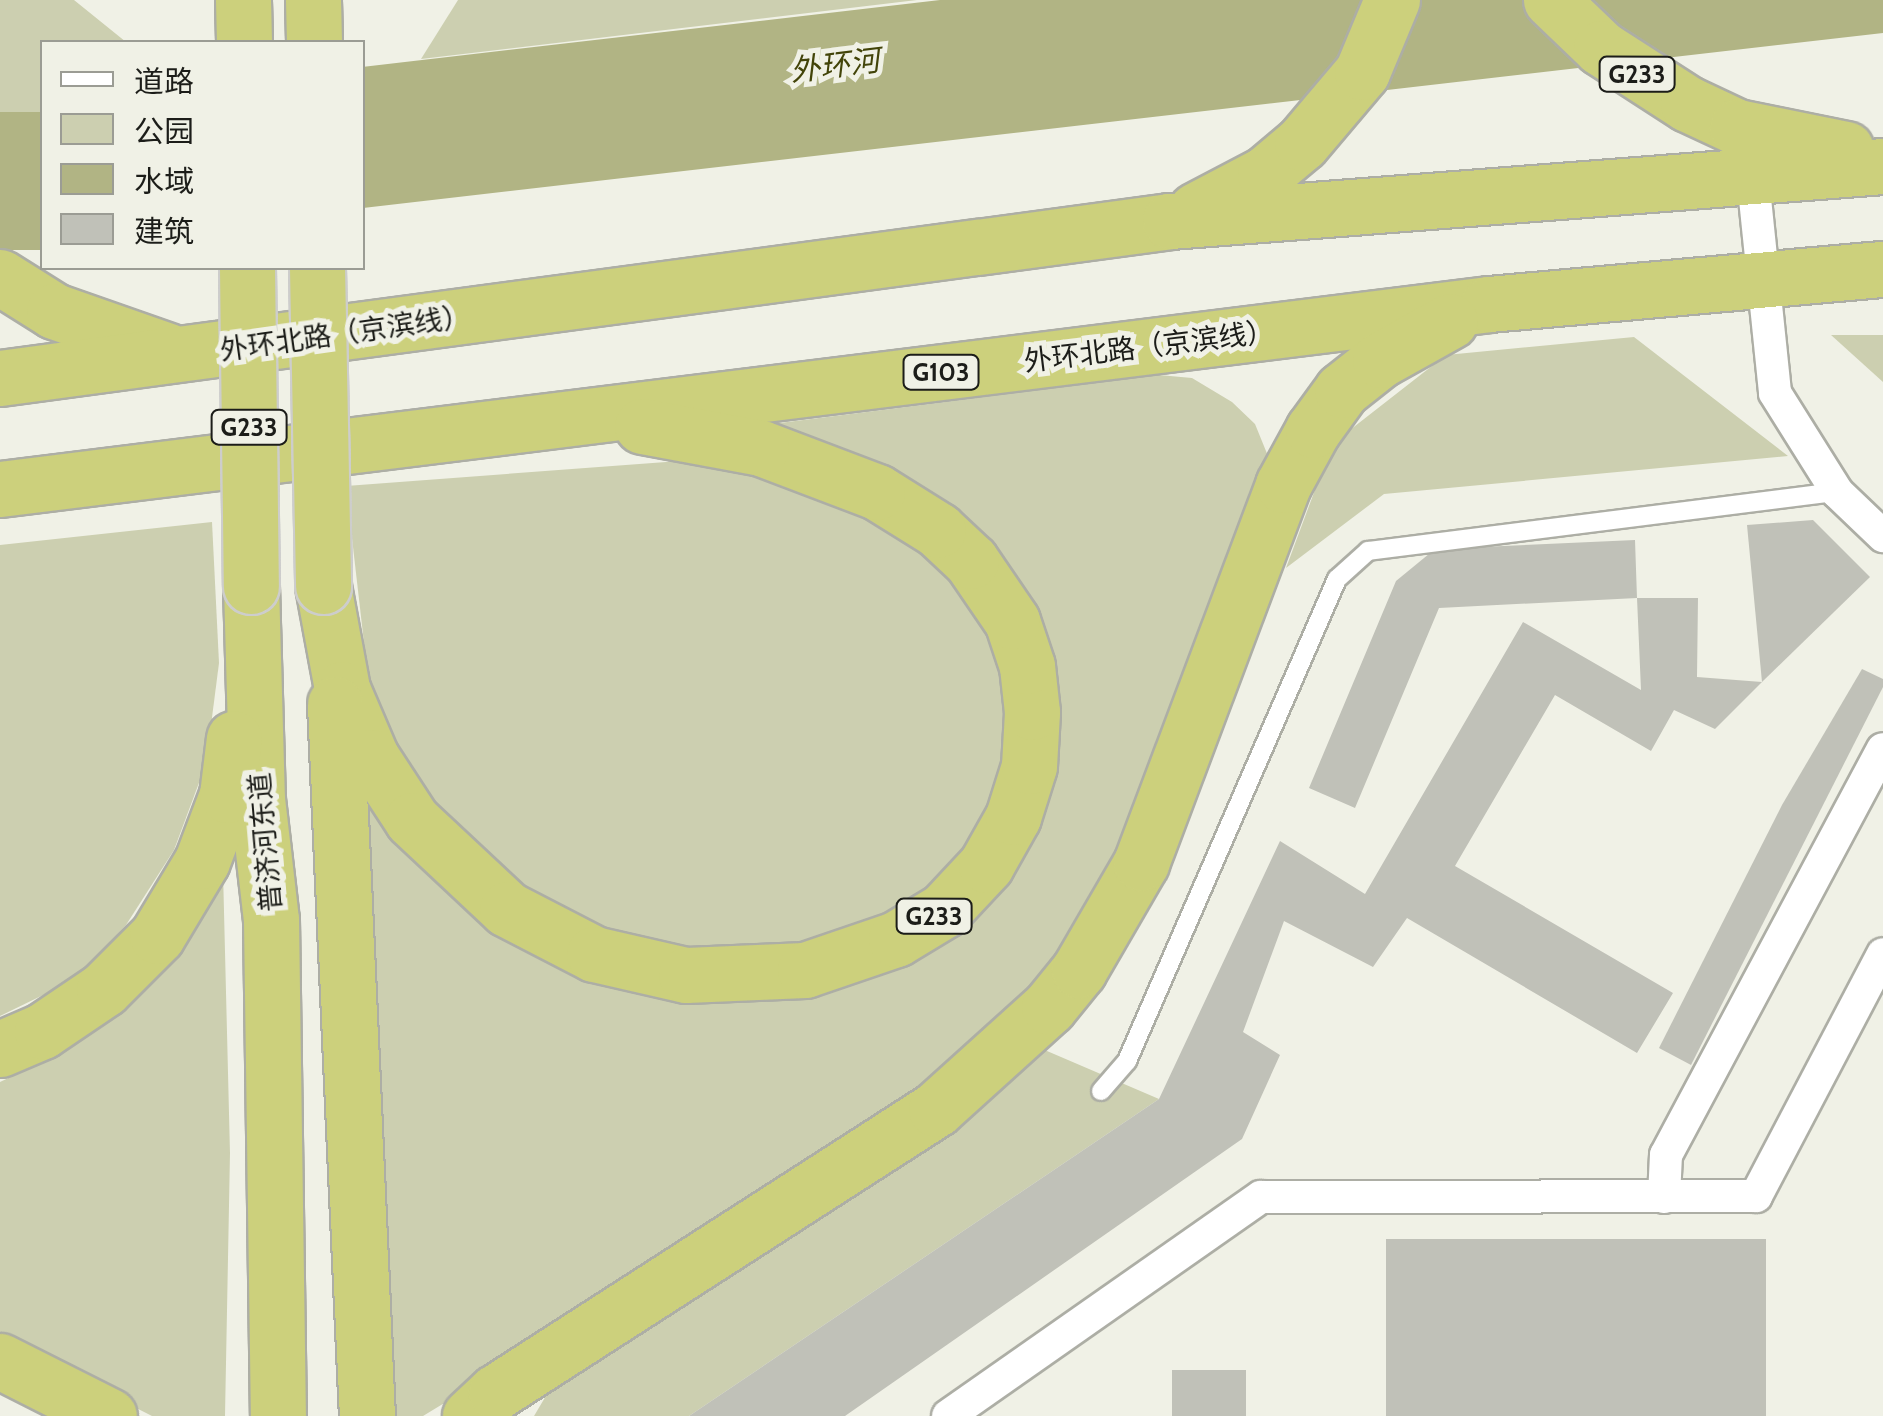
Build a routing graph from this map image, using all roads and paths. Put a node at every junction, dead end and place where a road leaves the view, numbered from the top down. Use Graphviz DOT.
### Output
graph roads {
  1 [pos="1392,0"];
  2 [pos="1551,0"];
  3 [pos="1747,151"];
  4 [pos="1883,156"];
  5 [pos="1883,166"];
  6 [pos="1170,221"];
  7 [pos="1883,269"];
  8 [pos="247,270"];
  9 [pos="318,270"];
  10 [pos="1761,276"];
  11 [pos="0,277"];
  12 [pos="1488,304"];
  13 [pos="180,355"];
  14 [pos="0,378"];
  15 [pos="570,417"];
  16 [pos="0,488"];
  17 [pos="1837,492"];
  18 [pos="1883,536"];
  19 [pos="252,586"];
  20 [pos="322,586"];
  21 [pos="1883,749"];
  22 [pos="258,799"];
  23 [pos="1883,954"];
  24 [pos="0,1049"];
  25 [pos="1100,1091"];
  26 [pos="1664,1197"];
  27 [pos="0,1362"];
  28 [pos="109,1416"];
  29 [pos="240,1416"];
  30 [pos="278,1416"];
  31 [pos="332,1416"];
  32 [pos="367,1416"];
  33 [pos="470,1416"];
  34 [pos="948,1416"];
  1 -- 6 [label="highway"];
  2 -- 3 [label="highway, G233"];
  3 -- 4 [label="highway, G233"];
  3 -- 5 [label="highway, 外环北路（京滨线）"];
  3 -- 6 [label="highway, 外环北路（京滨线）"];
  3 -- 10 [label="street"];
  6 -- 13 [label="highway, 外环北路（京滨线）"];
  7 -- 10 [label="highway, 外环北路（京滨线） / G103"];
  8 -- 19 [label="highway, 普济河东道 / G233, bridge"];
  9 -- 20 [label="highway, 普济河东道 / G233, bridge"];
  10 -- 12 [label="highway, 外环北路（京滨线） / G103"];
  10 -- 17 [label="street"];
  11 -- 13 [label="highway"];
  12 -- 15 [label="highway, 外环北路（京滨线） / G103"];
  12 -- 33 [label="highway"];
  13 -- 14 [label="highway, 外环北路（京滨线）"];
  15 -- 16 [label="highway, 外环北路（京滨线） / G103"];
  15 -- 20 [label="highway, G233"];
  17 -- 18 [label="street"];
  17 -- 25 [label="lane"];
  19 -- 22 [label="highway, 普济河东道"];
  19 -- 24 [label="highway, G233"];
  20 -- 31 [label="highway, 普济河东道"];
  20 -- 32 [label="highway"];
  21 -- 26 [label="street"];
  22 -- 29 [label="highway"];
  22 -- 30 [label="highway, 普济河东道"];
  23 -- 26 [label="street"];
  26 -- 34 [label="street"];
  27 -- 28 [label="highway"];
}
